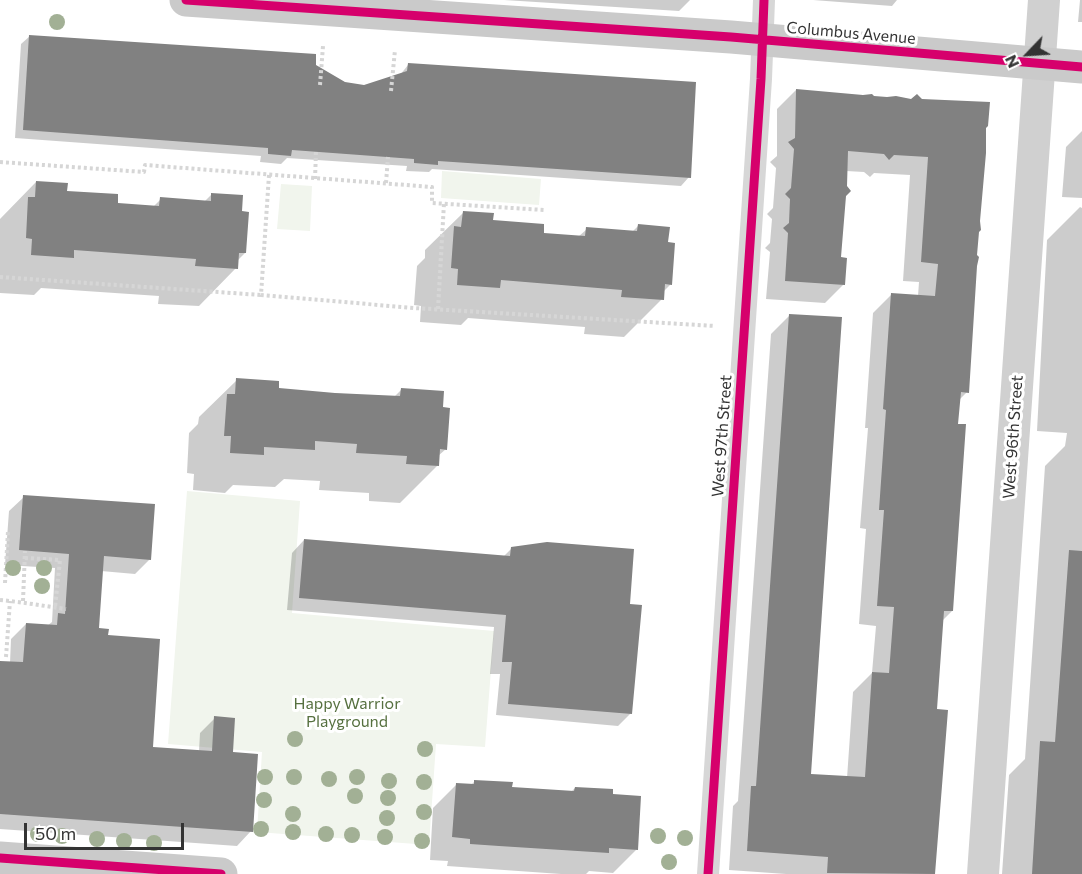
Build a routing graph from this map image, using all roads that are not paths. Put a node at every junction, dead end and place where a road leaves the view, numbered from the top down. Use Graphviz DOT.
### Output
graph roads {
  1 [pos="186,0"];
  2 [pos="764,0"];
  3 [pos="1044,0"];
  4 [pos="762,41"];
  5 [pos="1040,64"];
  6 [pos="1082,68"];
  7 [pos="0,858"];
  8 [pos="205,874"];
  9 [pos="708,874"];
  10 [pos="983,874"];
  1 -- 4 [label="main road, Columbus Avenue"];
  2 -- 4 [label="street, West 97th Street"];
  3 -- 5 [label="main road, West 96th Street"];
  4 -- 5 [label="main road, Columbus Avenue"];
  4 -- 9 [label="street, West 97th Street"];
  5 -- 6 [label="main road, Columbus Avenue"];
  5 -- 10 [label="main road, West 96th Street"];
  7 -- 8 [label="main road"];
}
